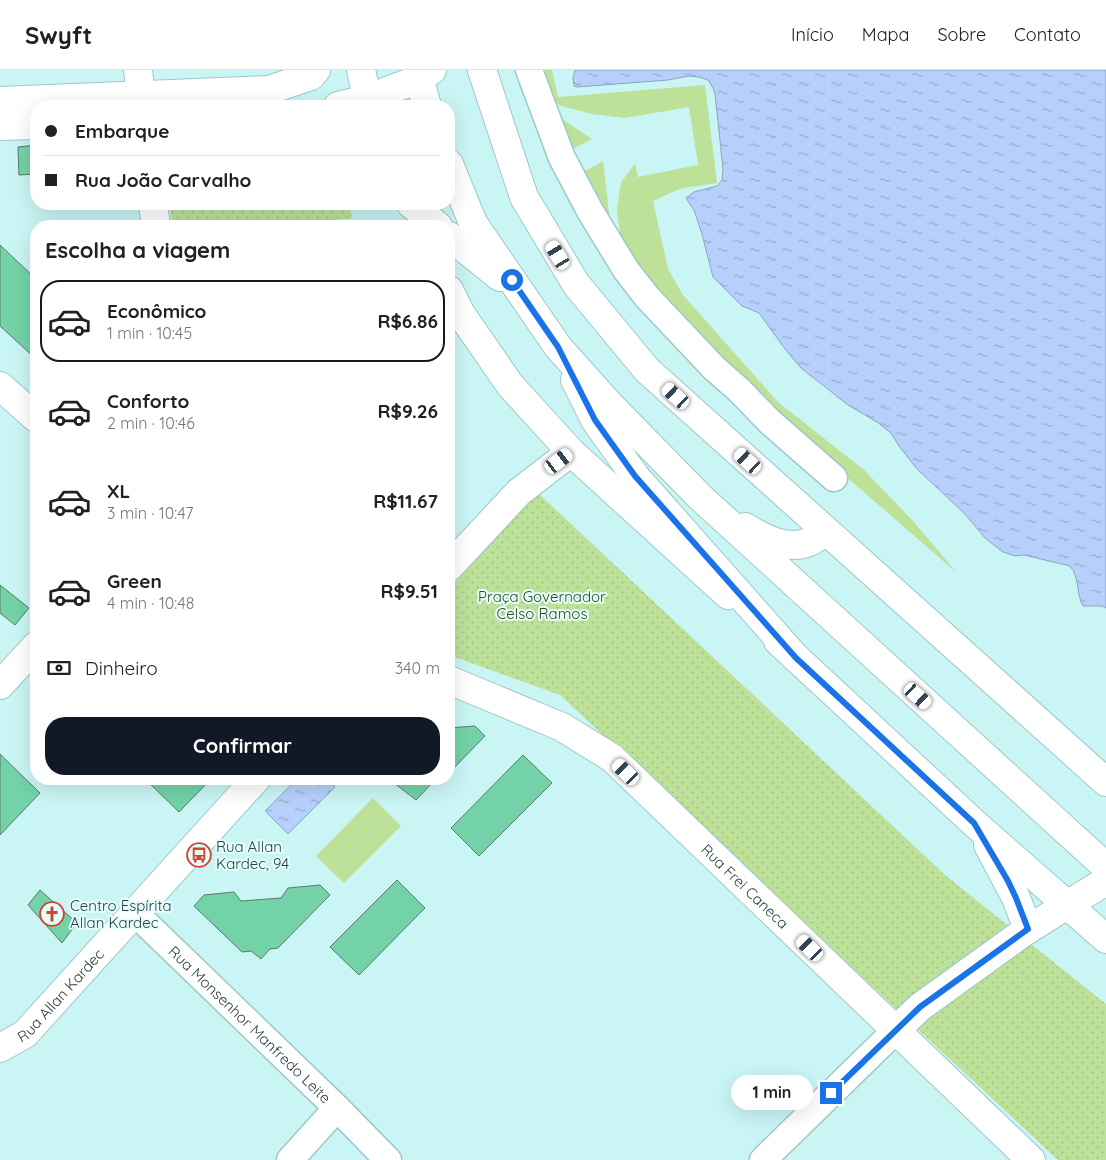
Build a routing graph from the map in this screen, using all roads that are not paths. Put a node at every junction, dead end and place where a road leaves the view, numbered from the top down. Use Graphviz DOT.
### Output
graph roads {
  1 [pos="316,70"];
  2 [pos="361,70"];
  3 [pos="482,70"];
  4 [pos="529,70"];
  5 [pos="423,73"];
  6 [pos="140,91"];
  7 [pos="367,100"];
  8 [pos="374,100"];
  9 [pos="426,100"];
  10 [pos="0,101"];
  11 [pos="30,125"];
  12 [pos="0,126"];
  13 [pos="455,179"];
  14 [pos="418,210"];
  15 [pos="431,220"];
  16 [pos="455,241"];
  17 [pos="522,295"];
  18 [pos="455,302"];
  19 [pos="558,347"];
  20 [pos="0,386"];
  21 [pos="30,413"];
  22 [pos="571,452"];
  23 [pos="834,478"];
  24 [pos="700,497"];
  25 [pos="825,531"];
  26 [pos="455,561"];
  27 [pos="30,652"];
  28 [pos="796,658"];
  29 [pos="455,682"];
  30 [pos="0,685"];
  31 [pos="1106,782"];
  32 [pos="251,785"];
  33 [pos="974,823"];
  34 [pos="1106,867"];
  35 [pos="1106,881"];
  36 [pos="1067,905"];
  37 [pos="135,913"];
  38 [pos="1028,929"];
  39 [pos="1106,939"];
  40 [pos="896,1030"];
  41 [pos="0,1048"];
  42 [pos="337,1108"];
  43 [pos="290,1160"];
  44 [pos="388,1160"];
  45 [pos="763,1160"];
  46 [pos="1031,1160"];
  1 -- 6 [label="main road"];
  2 -- 7 [label="main road"];
  3 -- 25 [label="main road"];
  4 -- 23 [label="street"];
  5 -- 8 [label="main road"];
  5 -- 9 [label="main road"];
  6 -- 10 [label="main road"];
  11 -- 12 [label="main road"];
  13 -- 17 [label="main road"];
  14 -- 15 [label="main road"];
  16 -- 17 [label="main road"];
  17 -- 19 [label="main road"];
  18 -- 22 [label="main road"];
  19 -- 24 [label="main road"];
  19 -- 28 [label="main road"];
  20 -- 21 [label="main road"];
  22 -- 26 [label="main road"];
  22 -- 28 [label="main road"];
  24 -- 25 [label="main road"];
  24 -- 34 [label="main road"];
  25 -- 31 [label="main road"];
  27 -- 30 [label="main road"];
  28 -- 33 [label="main road"];
  29 -- 40 [label="main road, Rua Frei Caneca"];
  32 -- 37 [label="main road, Rua Allan Kardec"];
  33 -- 36 [label="main road"];
  33 -- 38 [label="main road"];
  35 -- 36 [label="main road"];
  36 -- 38 [label="main road"];
  36 -- 39 [label="main road"];
  37 -- 41 [label="main road, Rua Allan Kardec"];
  37 -- 42 [label="street, Rua Monsenhor Manfredo Leite"];
  38 -- 40 [label="main road"];
  40 -- 45 [label="street"];
  40 -- 46 [label="main road, Rua Frei Caneca"];
  42 -- 43 [label="street, Rua Monsenhor Manfredo Leite"];
  42 -- 44 [label="street"];
}
